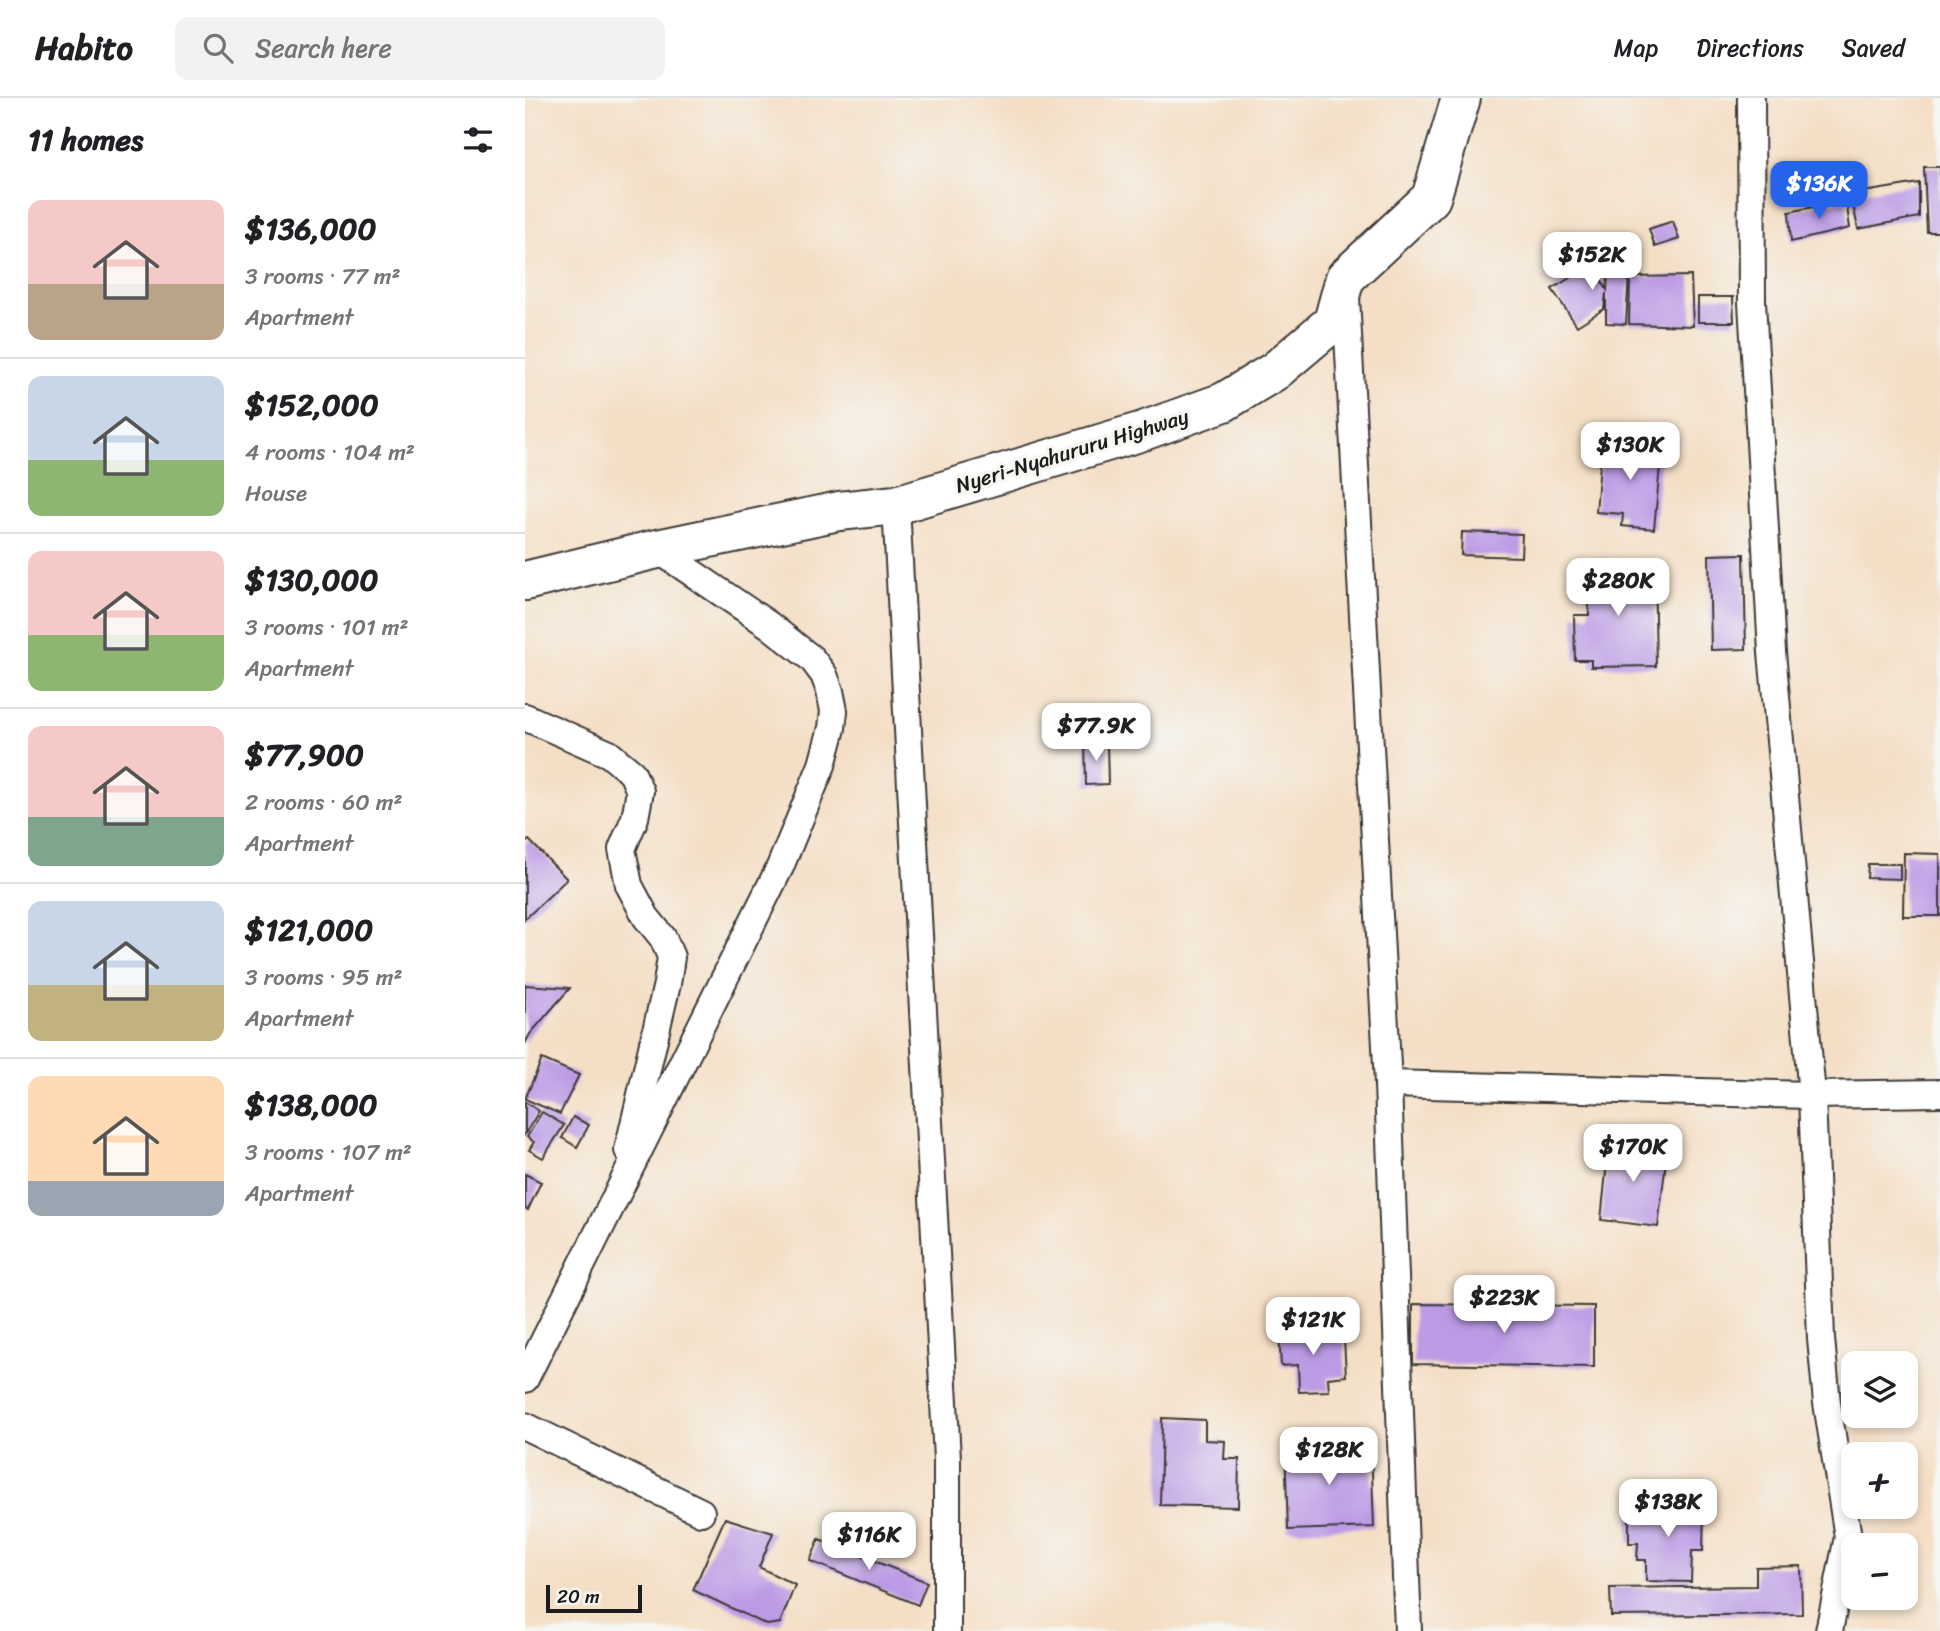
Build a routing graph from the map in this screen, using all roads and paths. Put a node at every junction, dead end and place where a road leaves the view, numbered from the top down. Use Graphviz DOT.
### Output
graph roads {
  1 [pos="1461,98"];
  2 [pos="1751,98"];
  3 [pos="1345,278"];
  4 [pos="896,505"];
  5 [pos="657,549"];
  6 [pos="525,581"];
  7 [pos="525,717"];
  8 [pos="1388,1084"];
  9 [pos="1940,1093"];
  10 [pos="1812,1095"];
  11 [pos="618,1194"];
  12 [pos="525,1379"];
  13 [pos="525,1426"];
  14 [pos="701,1511"];
  15 [pos="947,1631"];
  16 [pos="1408,1631"];
  17 [pos="1829,1631"];
  1 -- 3 [label="highway"];
  2 -- 10 [label="street"];
  3 -- 4 [label="highway, Nyeri-Nyahururu Highway"];
  3 -- 8 [label="street"];
  4 -- 5 [label="highway, Nyeri-Nyahururu Highway"];
  4 -- 15 [label="street"];
  5 -- 6 [label="highway, Nyeri-Nyahururu Highway"];
  5 -- 11 [label="street"];
  7 -- 11 [label="street"];
  8 -- 10 [label="street"];
  8 -- 16 [label="street"];
  9 -- 10 [label="street"];
  10 -- 17 [label="street"];
  11 -- 12 [label="street"];
  13 -- 14 [label="street"];
}
